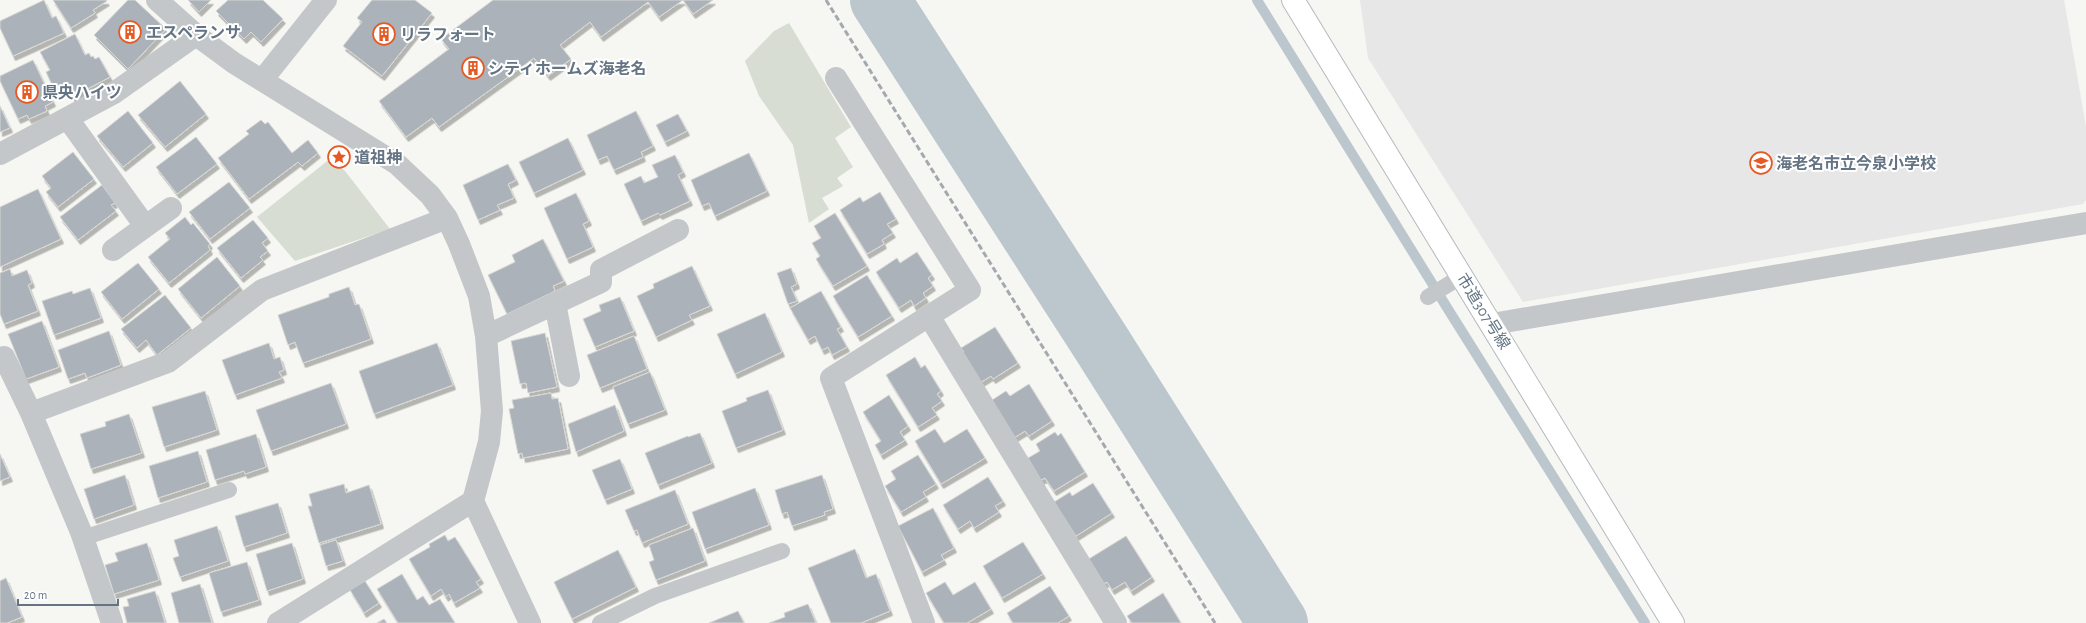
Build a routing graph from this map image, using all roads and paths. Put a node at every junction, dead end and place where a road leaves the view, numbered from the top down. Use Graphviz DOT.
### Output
graph roads {
  1 [pos="157,0"];
  2 [pos="326,0"];
  3 [pos="1293,0"];
  4 [pos="196,35"];
  5 [pos="836,78"];
  6 [pos="263,79"];
  7 [pos="68,119"];
  8 [pos="0,154"];
  9 [pos="171,208"];
  10 [pos="446,218"];
  11 [pos="2086,223"];
  12 [pos="145,226"];
  13 [pos="678,230"];
  14 [pos="112,250"];
  15 [pos="1455,280"];
  16 [pos="1428,297"];
  17 [pos="555,303"];
  18 [pos="929,316"];
  19 [pos="1492,324"];
  20 [pos="486,336"];
  21 [pos="4,357"];
  22 [pos="569,376"];
  23 [pos="31,413"];
  24 [pos="229,490"];
  25 [pos="473,501"];
  26 [pos="83,538"];
  27 [pos="782,551"];
  28 [pos="112,623"];
  29 [pos="278,623"];
  30 [pos="530,623"];
  31 [pos="600,623"];
  32 [pos="924,623"];
  33 [pos="1116,623"];
  34 [pos="1674,623"];
  1 -- 4 [label="street"];
  2 -- 6 [label="street"];
  3 -- 15 [label="street, 市道307号線"];
  4 -- 6 [label="street"];
  4 -- 7 [label="street"];
  5 -- 18 [label="street"];
  6 -- 10 [label="street"];
  7 -- 8 [label="street"];
  7 -- 12 [label="street"];
  9 -- 12 [label="street"];
  10 -- 20 [label="street"];
  10 -- 23 [label="street"];
  11 -- 19 [label="street"];
  12 -- 14 [label="street"];
  13 -- 17 [label="street"];
  15 -- 16 [label="lane"];
  15 -- 19 [label="street, 市道307号線"];
  17 -- 20 [label="street"];
  17 -- 22 [label="street"];
  18 -- 32 [label="street"];
  18 -- 33 [label="street"];
  19 -- 34 [label="street, 市道307号線"];
  20 -- 25 [label="street"];
  21 -- 23 [label="street"];
  23 -- 26 [label="street"];
  24 -- 26 [label="lane"];
  25 -- 29 [label="street"];
  25 -- 30 [label="street"];
  26 -- 28 [label="street"];
  27 -- 31 [label="lane"];
}
